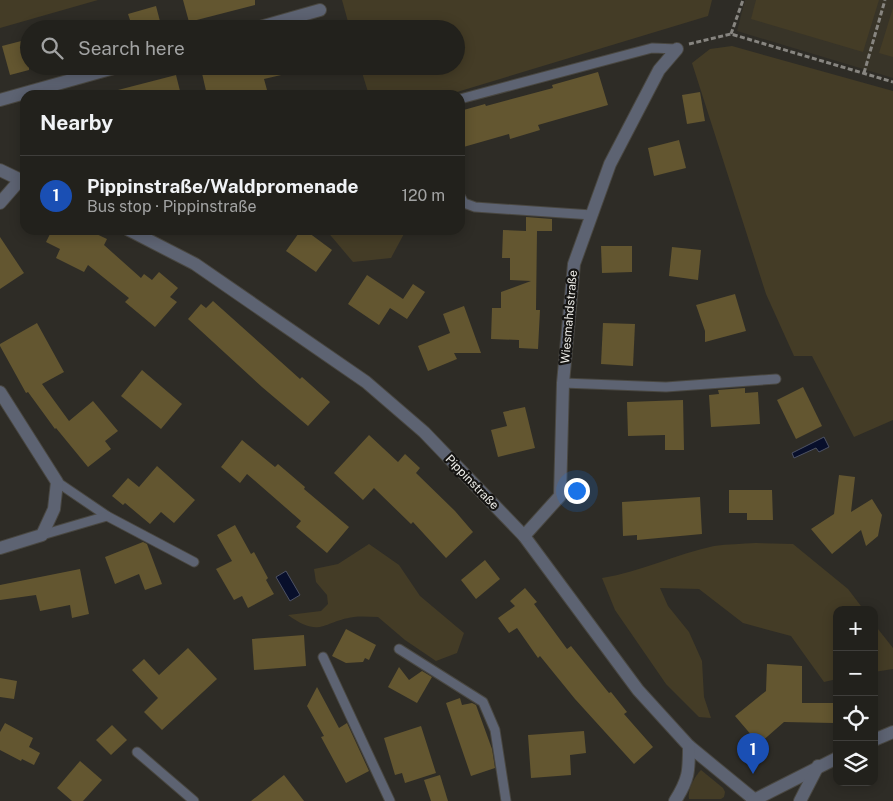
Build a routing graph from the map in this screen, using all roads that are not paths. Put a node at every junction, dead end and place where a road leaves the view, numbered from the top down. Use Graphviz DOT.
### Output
graph roads {
  1 [pos="320,10"];
  2 [pos="285,20"];
  3 [pos="677,49"];
  4 [pos="89,75"];
  5 [pos="36,90"];
  6 [pos="20,94"];
  7 [pos="465,99"];
  8 [pos="0,100"];
  9 [pos="0,170"];
  10 [pos="20,180"];
  11 [pos="20,183"];
  12 [pos="0,203"];
  13 [pos="465,203"];
  14 [pos="592,215"];
  15 [pos="139,235"];
  16 [pos="776,378"];
  17 [pos="563,384"];
  18 [pos="0,392"];
  19 [pos="57,482"];
  20 [pos="107,516"];
  21 [pos="42,535"];
  22 [pos="524,536"];
  23 [pos="0,548"];
  24 [pos="194,562"];
  25 [pos="399,649"];
  26 [pos="323,657"];
  27 [pos="893,732"];
  28 [pos="878,738"];
  29 [pos="689,746"];
  30 [pos="136,752"];
  31 [pos="833,760"];
  32 [pos="818,766"];
  33 [pos="194,801"];
  34 [pos="390,801"];
  35 [pos="506,801"];
  36 [pos="675,801"];
  37 [pos="755,801"];
  38 [pos="800,801"];
  1 -- 2 [label="street"];
  3 -- 7 [label="lane"];
  3 -- 14 [label="street, Wiesmahdstraße"];
  4 -- 5 [label="street"];
  6 -- 8 [label="street"];
  9 -- 10 [label="street"];
  11 -- 12 [label="street"];
  13 -- 14 [label="lane"];
  14 -- 17 [label="street, Wiesmahdstraße"];
  15 -- 22 [label="street, Pippinstraße"];
  16 -- 17 [label="lane"];
  17 -- 22 [label="street, Wiesmahdstraße"];
  18 -- 19 [label="street"];
  19 -- 20 [label="lane"];
  19 -- 21 [label="street"];
  20 -- 21 [label="lane"];
  20 -- 24 [label="lane"];
  21 -- 23 [label="street"];
  22 -- 29 [label="street, Pippinstraße"];
  25 -- 35 [label="lane"];
  26 -- 34 [label="lane"];
  27 -- 28 [label="street"];
  29 -- 36 [label="street"];
  29 -- 37 [label="street, Pippinstraße"];
  30 -- 33 [label="lane"];
  31 -- 32 [label="street"];
  32 -- 37 [label="street"];
  32 -- 38 [label="street"];
}
